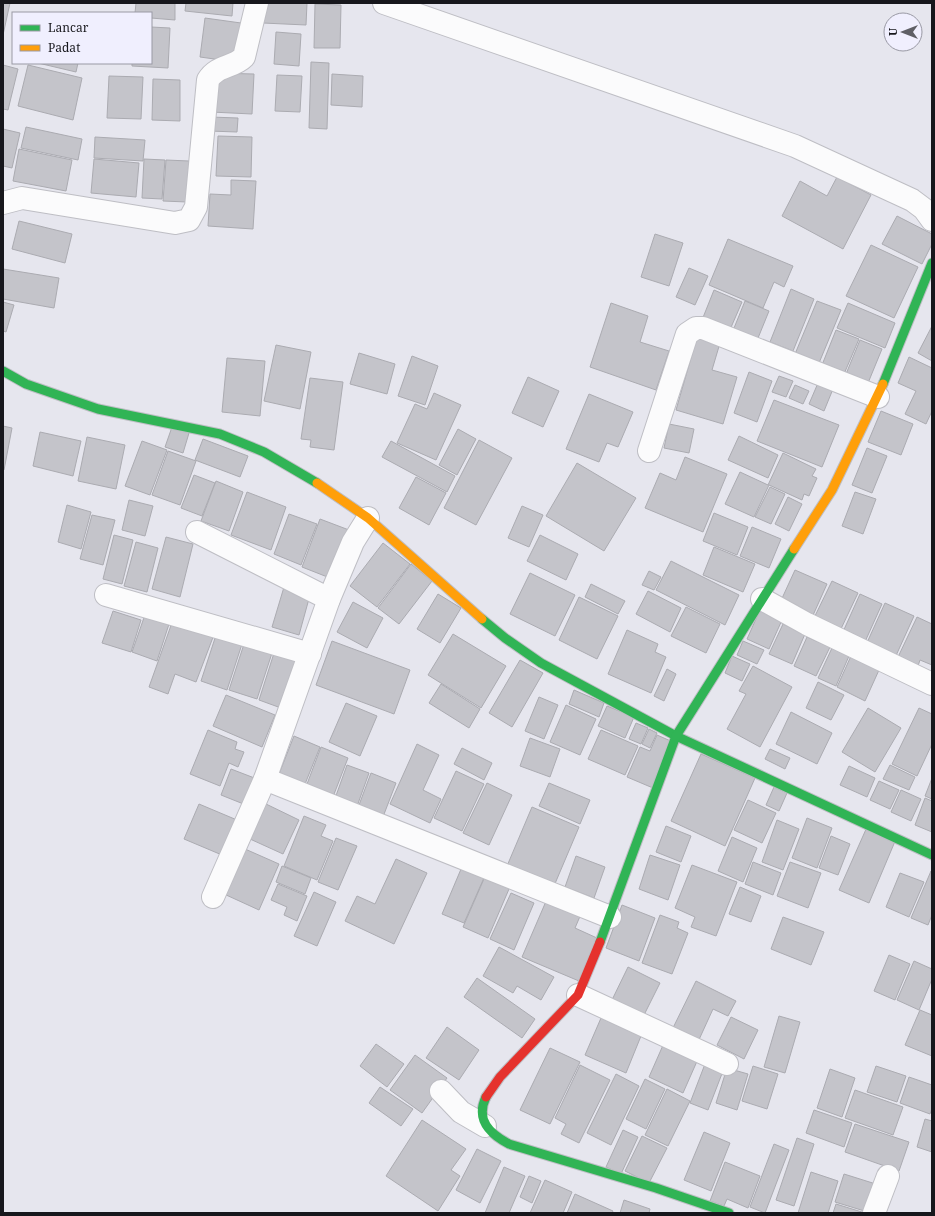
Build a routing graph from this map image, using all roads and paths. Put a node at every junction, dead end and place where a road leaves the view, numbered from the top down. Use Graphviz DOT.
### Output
graph roads {
  1 [pos="257,3"];
  2 [pos="384,3"];
  3 [pos="3,203"];
  4 [pos="932,220"];
  5 [pos="932,263"];
  6 [pos="3,371"];
  7 [pos="878,397"];
  8 [pos="649,451"];
  9 [pos="368,518"];
  10 [pos="197,532"];
  11 [pos="106,595"];
  12 [pos="329,599"];
  13 [pos="762,599"];
  14 [pos="310,654"];
  15 [pos="932,684"];
  16 [pos="676,736"];
  17 [pos="265,779"];
  18 [pos="932,855"];
  19 [pos="213,897"];
  20 [pos="610,917"];
  21 [pos="578,995"];
  22 [pos="727,1064"];
  23 [pos="441,1091"];
  24 [pos="485,1126"];
  25 [pos="888,1176"];
  26 [pos="729,1213"];
  27 [pos="874,1213"];
  1 -- 3 [label="street"];
  2 -- 4 [label="street"];
  5 -- 7 [label="street"];
  6 -- 9 [label="street"];
  7 -- 8 [label="street"];
  7 -- 13 [label="street"];
  9 -- 12 [label="street"];
  9 -- 16 [label="street"];
  10 -- 12 [label="street"];
  11 -- 14 [label="street"];
  12 -- 14 [label="street"];
  13 -- 15 [label="street"];
  13 -- 16 [label="street"];
  14 -- 17 [label="street"];
  16 -- 18 [label="street"];
  16 -- 20 [label="street"];
  17 -- 19 [label="street"];
  17 -- 20 [label="street"];
  20 -- 21 [label="street"];
  21 -- 22 [label="street"];
  21 -- 24 [label="street"];
  23 -- 24 [label="street"];
  24 -- 26 [label="street"];
  25 -- 27 [label="street"];
}
